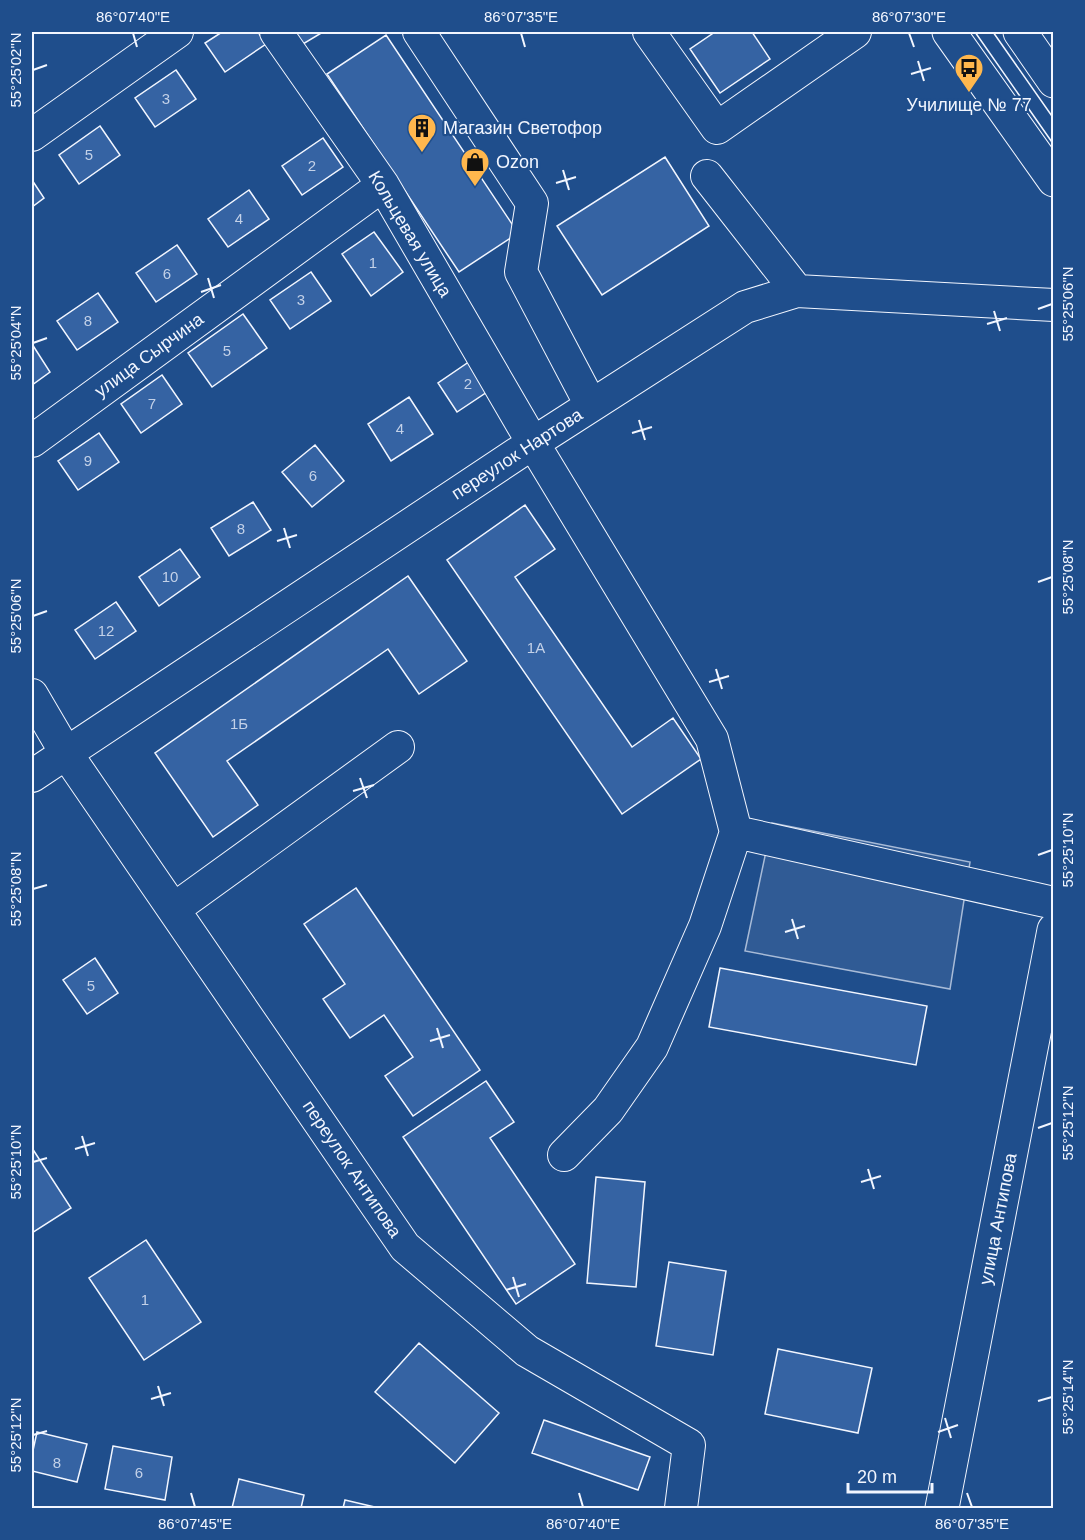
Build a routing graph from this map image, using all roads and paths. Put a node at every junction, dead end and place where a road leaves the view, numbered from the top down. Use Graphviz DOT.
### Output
graph roads {
  1 [pos="177,32"];
  2 [pos="276,32"];
  3 [pos="419,32"];
  4 [pos="649,32"];
  5 [pos="855,32"];
  6 [pos="949,32"];
  7 [pos="1020,32"];
  8 [pos="1053,81"];
  9 [pos="32,135"];
  10 [pos="706,176"];
  11 [pos="1053,180"];
  12 [pos="383,185"];
  13 [pos="797,291"];
  14 [pos="1053,305"];
  15 [pos="591,405"];
  16 [pos="32,441"];
  17 [pos="533,443"];
  18 [pos="32,695"];
  19 [pos="398,747"];
  20 [pos="66,753"];
  21 [pos="32,776"];
  22 [pos="736,832"];
  23 [pos="1053,903"];
  24 [pos="174,909"];
  25 [pos="1053,930"];
  26 [pos="564,1155"];
  27 [pos="681,1509"];
  28 [pos="942,1509"];
  1 -- 9 [label="street"];
  2 -- 12 [label="street, Кольцевая улица"];
  3 -- 15 [label="street"];
  4 -- 5 [label="street"];
  6 -- 11 [label="main road"];
  7 -- 8 [label="main road"];
  10 -- 13 [label="street"];
  12 -- 16 [label="street, улица Сырчина"];
  12 -- 17 [label="street, Кольцевая улица"];
  13 -- 14 [label="street, переулок Нартова"];
  13 -- 15 [label="street, переулок Нартова"];
  15 -- 17 [label="street, переулок Нартова"];
  17 -- 20 [label="street, переулок Нартова"];
  17 -- 22 [label="street, Кольцевая улица"];
  18 -- 20 [label="street, переулок Антипова"];
  19 -- 24 [label="street"];
  20 -- 21 [label="street, переулок Нартова"];
  20 -- 24 [label="street, переулок Антипова"];
  22 -- 23 [label="street"];
  22 -- 26 [label="street"];
  24 -- 27 [label="street, переулок Антипова"];
  25 -- 28 [label="main road, улица Антипова"];
}
